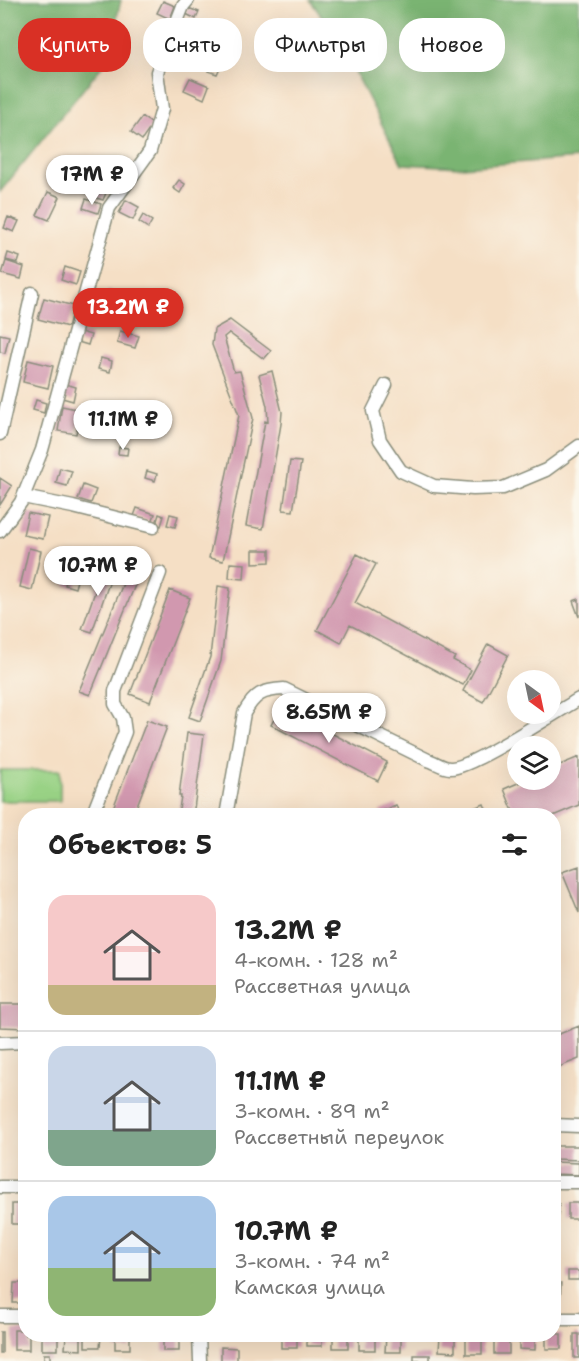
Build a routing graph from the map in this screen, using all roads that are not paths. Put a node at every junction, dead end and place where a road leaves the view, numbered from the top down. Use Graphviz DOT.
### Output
graph roads {
  1 [pos="188,0"];
  2 [pos="32,292"];
  3 [pos="386,385"];
  4 [pos="0,434"];
  5 [pos="579,446"];
  6 [pos="23,497"];
  7 [pos="153,527"];
  8 [pos="0,531"];
  9 [pos="160,573"];
  10 [pos="579,699"];
  11 [pos="95,808"];
  12 [pos="227,808"];
  13 [pos="18,1042"];
  14 [pos="0,1043"];
  15 [pos="561,1125"];
  16 [pos="579,1126"];
  17 [pos="561,1182"];
  18 [pos="579,1182"];
  19 [pos="0,1187"];
  20 [pos="18,1187"];
  21 [pos="0,1316"];
  22 [pos="18,1316"];
  23 [pos="561,1318"];
  24 [pos="579,1319"];
  25 [pos="199,1342"];
  26 [pos="200,1361"];
  1 -- 6 [label="street"];
  2 -- 4 [label="street"];
  3 -- 5 [label="street"];
  6 -- 7 [label="street"];
  6 -- 8 [label="street"];
  9 -- 11 [label="street"];
  10 -- 12 [label="street"];
  13 -- 14 [label="street"];
  15 -- 16 [label="street"];
  17 -- 18 [label="street"];
  19 -- 20 [label="street"];
  21 -- 22 [label="street"];
  23 -- 24 [label="street"];
  25 -- 26 [label="street"];
}
